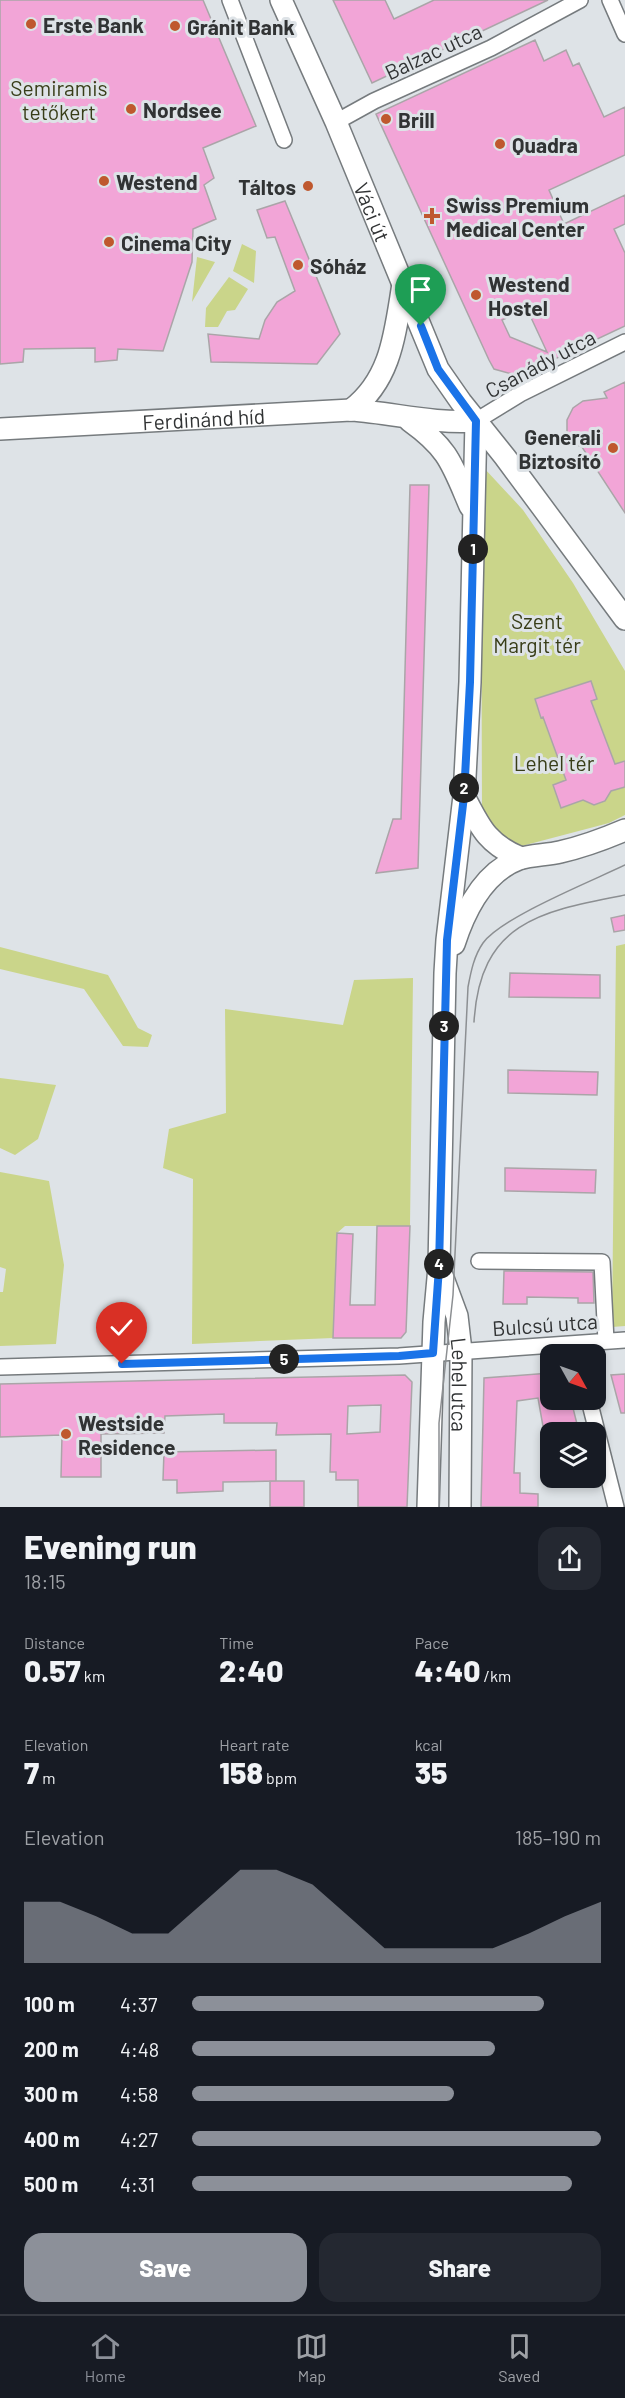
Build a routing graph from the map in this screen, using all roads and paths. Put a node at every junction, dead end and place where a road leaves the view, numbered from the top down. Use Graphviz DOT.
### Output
graph roads {
  1 [pos="230,0"];
  2 [pos="281,0"];
  3 [pos="580,0"];
  4 [pos="610,0"];
  5 [pos="625,34"];
  6 [pos="336,122"];
  7 [pos="284,140"];
  8 [pos="403,284"];
  9 [pos="625,342"];
  10 [pos="351,410"];
  11 [pos="406,417"];
  12 [pos="476,421"];
  13 [pos="0,429"];
  14 [pos="472,512"];
  15 [pos="625,619"];
  16 [pos="464,796"];
  17 [pos="625,830"];
  18 [pos="521,858"];
  19 [pos="446,973"];
  20 [pos="478,1262"];
  21 [pos="439,1267"];
  22 [pos="625,1340"];
  23 [pos="606,1341"];
  24 [pos="595,1344"];
  25 [pos="540,1350"];
  26 [pos="461,1351"];
  27 [pos="433,1353"];
  28 [pos="0,1366"];
  29 [pos="592,1410"];
  30 [pos="428,1507"];
  31 [pos="460,1507"];
  32 [pos="616,1507"];
  1 -- 7 [label="street"];
  2 -- 6 [label="main road, Váci út"];
  3 -- 6 [label="street, Balzac utca"];
  4 -- 5 [label="street"];
  6 -- 8 [label="main road, Váci út"];
  8 -- 10 [label="main road"];
  8 -- 12 [label="main road, Váci út"];
  9 -- 12 [label="street, Csanády utca"];
  10 -- 11 [label="main road, Ferdinánd híd"];
  10 -- 13 [label="main road, Ferdinánd híd"];
  11 -- 12 [label="main road, Ferdinánd híd"];
  11 -- 14 [label="main road, Ferdinánd híd"];
  12 -- 14 [label="main road, Lehel utca"];
  12 -- 15 [label="main road, Váci út"];
  14 -- 16 [label="main road, Lehel utca"];
  16 -- 18 [label="main road"];
  16 -- 19 [label="main road, Lehel utca"];
  17 -- 18 [label="main road"];
  18 -- 19 [label="main road"];
  19 -- 21 [label="main road, Lehel utca"];
  20 -- 23 [label="street"];
  21 -- 26 [label="main road, Lehel utca"];
  21 -- 27 [label="main road, Lehel utca"];
  22 -- 23 [label="street, Bulcsú utca"];
  23 -- 24 [label="street, Bulcsú utca"];
  25 -- 26 [label="street, Bulcsú utca"];
  26 -- 27 [label="street, Bulcsú utca"];
  26 -- 31 [label="main road, Lehel utca"];
  27 -- 28 [label="street, Bulcsú utca"];
  27 -- 30 [label="main road, Lehel utca"];
  29 -- 32 [label="street"];
}
